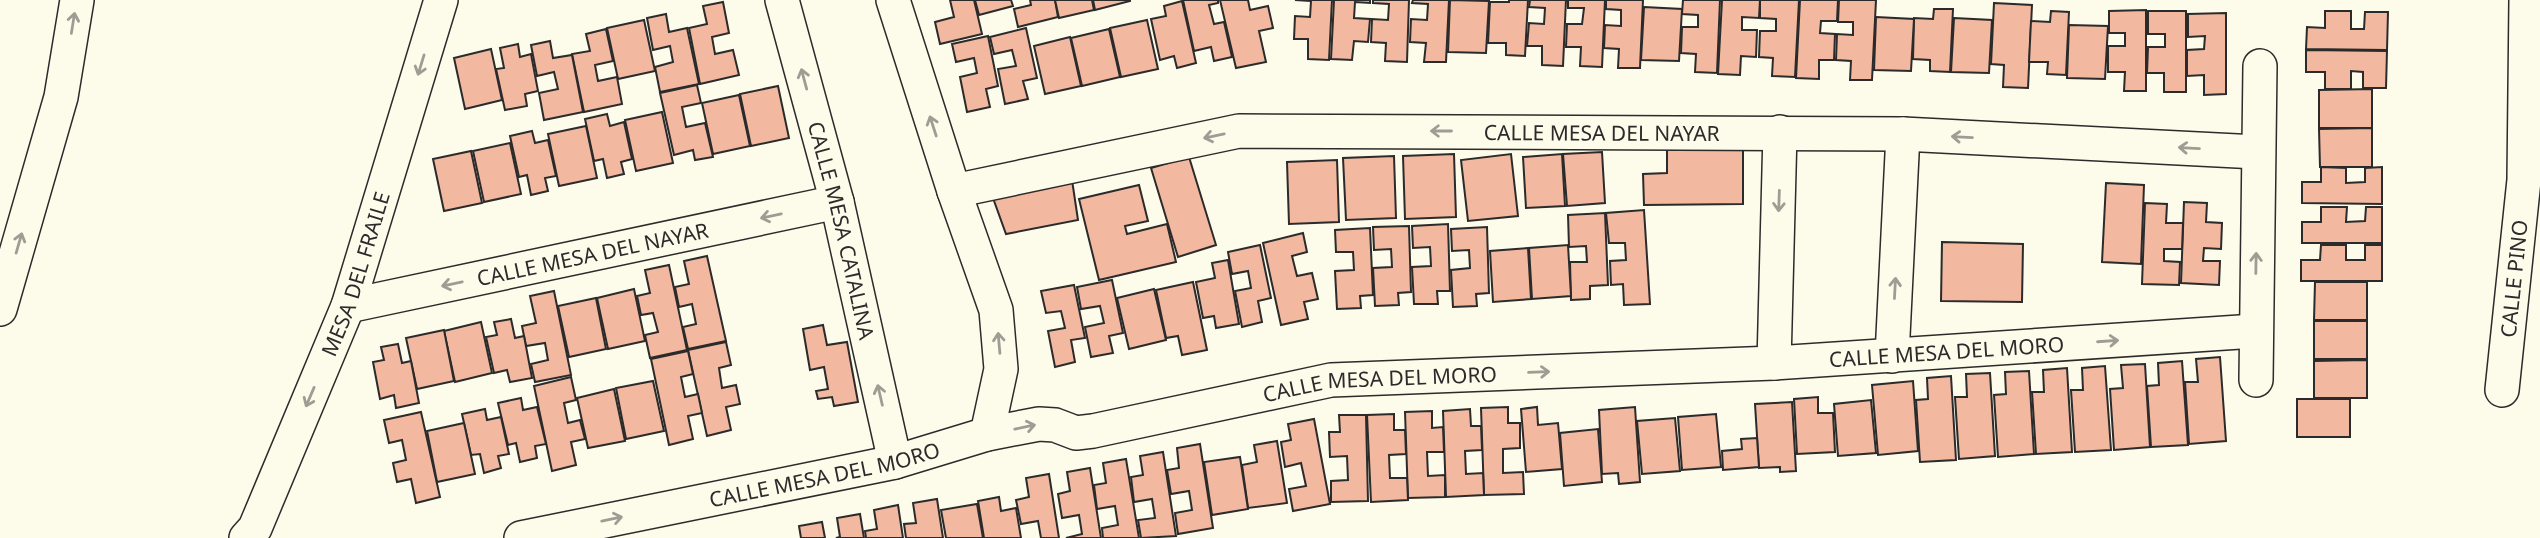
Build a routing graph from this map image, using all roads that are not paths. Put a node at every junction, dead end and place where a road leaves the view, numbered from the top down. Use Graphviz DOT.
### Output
graph roads {
  1 [pos="77,0"];
  2 [pos="782,0"];
  3 [pos="893,0"];
  4 [pos="2526,0"];
  5 [pos="450,2"];
  6 [pos="2260,65"];
  7 [pos="1780,132"];
  8 [pos="1903,134"];
  9 [pos="2257,152"];
  10 [pos="2532,180"];
  11 [pos="954,191"];
  12 [pos="837,202"];
  13 [pos="348,306"];
  14 [pos="0,309"];
  15 [pos="2255,331"];
  16 [pos="1892,356"];
  17 [pos="1774,363"];
  18 [pos="2256,380"];
  19 [pos="2502,390"];
  20 [pos="987,434"];
  21 [pos="895,462"];
  22 [pos="254,535"];
  23 [pos="521,538"];
  14 -- 1 [label="street, one-way"];
  12 -- 2 [label="street, CALLE MESA CATALINA, one-way"];
  11 -- 3 [label="street, one-way"];
  4 -- 10 [label="street, CALLE PINO"];
  5 -- 13 [label="street, MESA DEL FRAILE, one-way"];
  6 -- 9 [label="street"];
  7 -- 8 [label="street, CALLE MESA DEL NAYAR"];
  7 -- 11 [label="street, CALLE MESA DEL NAYAR, one-way"];
  7 -- 17 [label="street, one-way"];
  9 -- 8 [label="street, CALLE MESA DEL NAYAR, one-way"];
  16 -- 8 [label="street, one-way"];
  15 -- 9 [label="street, one-way"];
  10 -- 19 [label="street, CALLE PINO"];
  20 -- 11 [label="street, one-way"];
  12 -- 13 [label="street, CALLE MESA DEL NAYAR, one-way"];
  21 -- 12 [label="street, CALLE MESA CATALINA, one-way"];
  13 -- 22 [label="street, MESA DEL FRAILE, one-way"];
  16 -- 15 [label="street, CALLE MESA DEL MORO, one-way"];
  15 -- 18 [label="street"];
  16 -- 17 [label="street, CALLE MESA DEL MORO"];
  20 -- 17 [label="street, CALLE MESA DEL MORO, one-way"];
  20 -- 21 [label="street, CALLE MESA DEL MORO"];
  23 -- 21 [label="street, CALLE MESA DEL MORO, one-way"];
}
